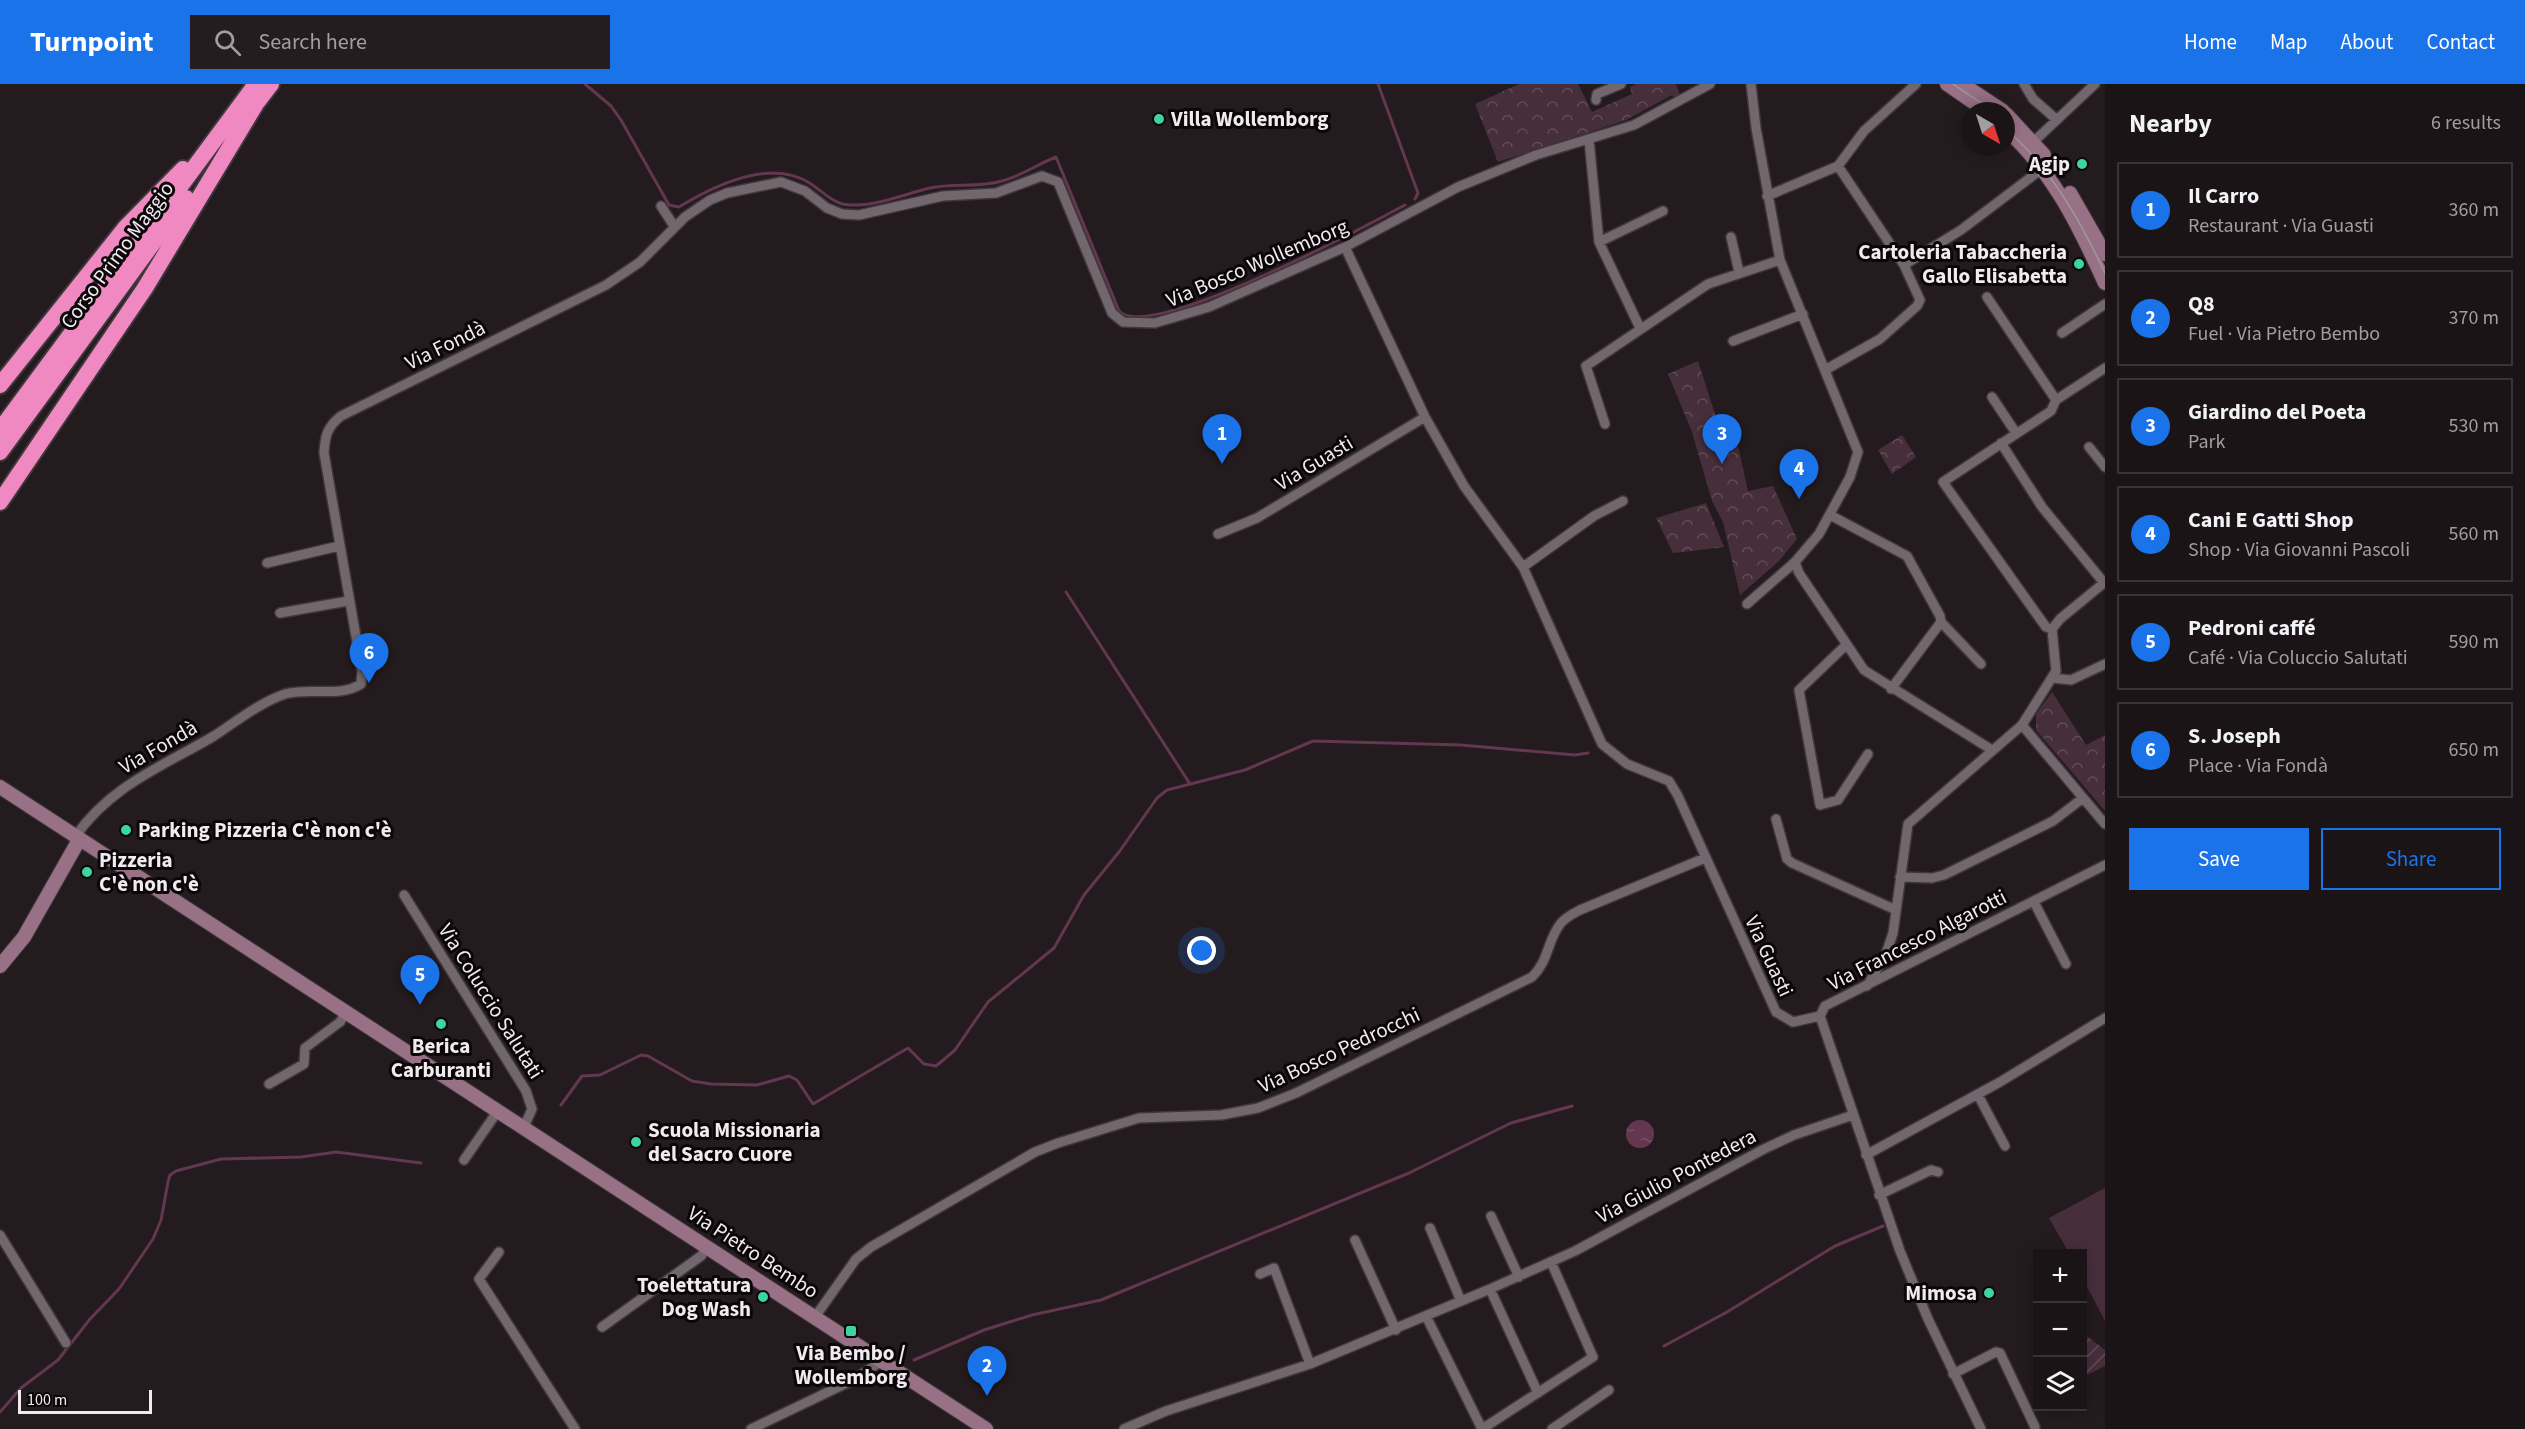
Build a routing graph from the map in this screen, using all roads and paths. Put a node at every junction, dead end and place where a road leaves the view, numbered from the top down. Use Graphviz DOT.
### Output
graph roads {
  1 [pos="271,84"];
  2 [pos="1621,84"];
  3 [pos="1686,84"];
  4 [pos="1710,84"];
  5 [pos="1751,84"];
  6 [pos="1916,84"];
  7 [pos="1947,84"];
  8 [pos="1962,84"];
  9 [pos="2024,84"];
  10 [pos="2094,84"];
  11 [pos="254,92"];
  12 [pos="1692,94"];
  13 [pos="1596,100"];
  14 [pos="1973,102"];
  15 [pos="1989,102"];
  16 [pos="2056,120"];
  17 [pos="2015,126"];
  18 [pos="2015,135"];
  19 [pos="1589,140"];
  20 [pos="2030,145"];
  21 [pos="1838,166"];
  22 [pos="2043,168"];
  23 [pos="1767,196"];
  24 [pos="661,206"];
  25 [pos="1663,211"];
  26 [pos="674,226"];
  27 [pos="1731,237"];
  28 [pos="1599,242"];
  29 [pos="1345,247"];
  30 [pos="2104,251"];
  31 [pos="1780,260"];
  32 [pos="1904,265"];
  33 [pos="1739,272"];
  34 [pos="2105,283"];
  35 [pos="1987,297"];
  36 [pos="2105,304"];
  37 [pos="1803,314"];
  38 [pos="1640,328"];
  39 [pos="2062,333"];
  40 [pos="1734,341"];
  41 [pos="2105,368"];
  42 [pos="1825,370"];
  43 [pos="0,384"];
  44 [pos="1992,397"];
  45 [pos="2056,400"];
  46 [pos="1425,417"];
  47 [pos="1605,424"];
  48 [pos="0,430"];
  49 [pos="2016,433"];
  50 [pos="2001,443"];
  51 [pos="2089,447"];
  52 [pos="0,452"];
  53 [pos="2105,467"];
  54 [pos="1623,501"];
  55 [pos="0,502"];
  56 [pos="1830,515"];
  57 [pos="1218,534"];
  58 [pos="339,546"];
  59 [pos="1795,562"];
  60 [pos="267,563"];
  61 [pos="1523,567"];
  62 [pos="2104,583"];
  63 [pos="348,601"];
  64 [pos="1748,604"];
  65 [pos="280,613"];
  66 [pos="1941,622"];
  67 [pos="2052,629"];
  68 [pos="1846,645"];
  69 [pos="2056,662"];
  70 [pos="1980,664"];
  71 [pos="2105,664"];
  72 [pos="2053,678"];
  73 [pos="2074,679"];
  74 [pos="1891,688"];
  75 [pos="2022,725"];
  76 [pos="1992,750"];
  77 [pos="1868,754"];
  78 [pos="0,787"];
  79 [pos="2083,798"];
  80 [pos="1776,819"];
  81 [pos="2105,825"];
  82 [pos="77,838"];
  83 [pos="1705,858"];
  84 [pos="2105,865"];
  85 [pos="1900,877"];
  86 [pos="404,896"];
  87 [pos="2034,902"];
  88 [pos="1896,910"];
  89 [pos="2066,964"];
  90 [pos="0,966"];
  91 [pos="1867,986"];
  92 [pos="345,1014"];
  93 [pos="1820,1016"];
  94 [pos="2105,1018"];
  95 [pos="269,1084"];
  96 [pos="1978,1095"];
  97 [pos="497,1112"];
  98 [pos="1853,1115"];
  99 [pos="523,1128"];
  100 [pos="2005,1146"];
  101 [pos="1866,1155"];
  102 [pos="464,1160"];
  103 [pos="1938,1172"];
  104 [pos="1879,1195"];
  105 [pos="1491,1216"];
  106 [pos="1430,1228"];
  107 [pos="0,1235"];
  108 [pos="1355,1240"];
  109 [pos="707,1248"];
  110 [pos="499,1252"];
  111 [pos="1551,1262"];
  112 [pos="1260,1274"];
  113 [pos="1519,1277"];
  114 [pos="1490,1290"];
  115 [pos="1461,1301"];
  116 [pos="1426,1316"];
  117 [pos="815,1317"];
  118 [pos="602,1327"];
  119 [pos="1396,1330"];
  120 [pos="66,1343"];
  121 [pos="882,1361"];
  122 [pos="1310,1364"];
  123 [pos="1953,1374"];
  124 [pos="1609,1390"];
  125 [pos="1538,1393"];
  126 [pos="2035,1427"];
  127 [pos="575,1429"];
  128 [pos="751,1429"];
  129 [pos="986,1429"];
  130 [pos="1124,1429"];
  131 [pos="1482,1429"];
  132 [pos="1552,1429"];
  133 [pos="1981,1429"];
  1 -- 11 [label="highway, Corso Primo Maggio"];
  2 -- 13 [label="street"];
  3 -- 12 [label="street"];
  4 -- 12 [label="street, Via Bosco Wollemborg"];
  5 -- 23 [label="street"];
  6 -- 21 [label="street"];
  7 -- 14 [label="main road"];
  8 -- 15 [label="main road"];
  9 -- 16 [label="street"];
  10 -- 16 [label="street"];
  11 -- 43 [label="highway"];
  11 -- 48 [label="highway, Corso Primo Maggio"];
  11 -- 52 [label="highway, Corso Primo Maggio"];
  11 -- 55 [label="highway"];
  12 -- 19 [label="street, Via Bosco Wollemborg"];
  16 -- 20 [label="street"];
  17 -- 20 [label="main road"];
  18 -- 20 [label="main road"];
  19 -- 28 [label="street"];
  19 -- 29 [label="street, Via Bosco Wollemborg"];
  20 -- 22 [label="main road"];
  20 -- 30 [label="main road"];
  21 -- 23 [label="street"];
  21 -- 32 [label="street"];
  22 -- 32 [label="street"];
  22 -- 34 [label="main road"];
  23 -- 31 [label="street"];
  24 -- 26 [label="street"];
  25 -- 28 [label="street"];
  26 -- 29 [label="street, Via Bosco Wollemborg"];
  26 -- 58 [label="street, Via Fondà"];
  27 -- 33 [label="street"];
  28 -- 38 [label="street"];
  29 -- 46 [label="street, Via Guasti"];
  31 -- 33 [label="street"];
  31 -- 37 [label="street"];
  32 -- 42 [label="street"];
  33 -- 38 [label="street"];
  35 -- 45 [label="street"];
  36 -- 39 [label="street"];
  37 -- 40 [label="street"];
  37 -- 42 [label="street"];
  38 -- 47 [label="street"];
  41 -- 45 [label="street"];
  42 -- 56 [label="street"];
  44 -- 49 [label="street"];
  45 -- 49 [label="street"];
  46 -- 57 [label="street, Via Guasti"];
  46 -- 61 [label="street, Via Guasti"];
  49 -- 50 [label="street"];
  50 -- 62 [label="street"];
  50 -- 67 [label="street"];
  51 -- 53 [label="street"];
  54 -- 61 [label="street"];
  56 -- 59 [label="street"];
  56 -- 66 [label="street"];
  58 -- 60 [label="street"];
  58 -- 63 [label="street, Via Fondà"];
  59 -- 64 [label="street"];
  59 -- 68 [label="street"];
  61 -- 83 [label="street, Via Guasti"];
  62 -- 67 [label="street"];
  63 -- 65 [label="street"];
  63 -- 82 [label="street, Via Fondà"];
  66 -- 70 [label="street"];
  66 -- 74 [label="street"];
  67 -- 69 [label="street"];
  68 -- 74 [label="street"];
  68 -- 77 [label="street"];
  69 -- 72 [label="street"];
  69 -- 73 [label="street"];
  71 -- 73 [label="street"];
  72 -- 73 [label="street"];
  72 -- 75 [label="street"];
  74 -- 76 [label="street"];
  75 -- 76 [label="street"];
  75 -- 79 [label="street"];
  76 -- 85 [label="street"];
  78 -- 82 [label="main road, Via Pietro Bembo"];
  79 -- 81 [label="street"];
  79 -- 85 [label="street"];
  80 -- 88 [label="street"];
  82 -- 90 [label="main road"];
  82 -- 92 [label="main road, Via Pietro Bembo"];
  83 -- 93 [label="street, Via Guasti"];
  83 -- 117 [label="street, Via Bosco Pedrocchi"];
  84 -- 87 [label="street, Via Francesco Algarotti"];
  85 -- 88 [label="street"];
  86 -- 99 [label="street, Via Coluccio Salutati"];
  87 -- 89 [label="street, Via Francesco Algarotti"];
  87 -- 91 [label="street, Via Francesco Algarotti"];
  88 -- 91 [label="street"];
  91 -- 93 [label="street, Via Francesco Algarotti"];
  92 -- 95 [label="street"];
  92 -- 97 [label="main road, Via Pietro Bembo"];
  93 -- 98 [label="street"];
  94 -- 96 [label="street"];
  96 -- 100 [label="street"];
  96 -- 101 [label="street"];
  97 -- 99 [label="main road, Via Pietro Bembo"];
  97 -- 102 [label="street"];
  98 -- 101 [label="street"];
  98 -- 111 [label="street, Via Giulio Pontedera"];
  99 -- 109 [label="main road, Via Pietro Bembo"];
  101 -- 104 [label="street"];
  103 -- 104 [label="street"];
  104 -- 123 [label="street"];
  105 -- 113 [label="street"];
  106 -- 115 [label="street"];
  107 -- 120 [label="street"];
  108 -- 119 [label="street"];
  109 -- 117 [label="main road, Via Pietro Bembo"];
  109 -- 118 [label="street"];
  110 -- 127 [label="street"];
  111 -- 113 [label="street, Via Giulio Pontedera"];
  111 -- 125 [label="street"];
  112 -- 122 [label="street"];
  113 -- 114 [label="street, Via Giulio Pontedera"];
  114 -- 115 [label="street, Via Giulio Pontedera"];
  114 -- 125 [label="street"];
  115 -- 116 [label="street, Via Giulio Pontedera"];
  116 -- 119 [label="street, Via Giulio Pontedera"];
  116 -- 131 [label="street"];
  117 -- 121 [label="main road, Via Pietro Bembo"];
  119 -- 122 [label="street, Via Giulio Pontedera"];
  121 -- 128 [label="street"];
  121 -- 129 [label="main road, Via Pietro Bembo"];
  122 -- 130 [label="street, Via Giulio Pontedera"];
  123 -- 126 [label="street"];
  123 -- 133 [label="street"];
  124 -- 132 [label="street"];
  125 -- 131 [label="street"];
}
